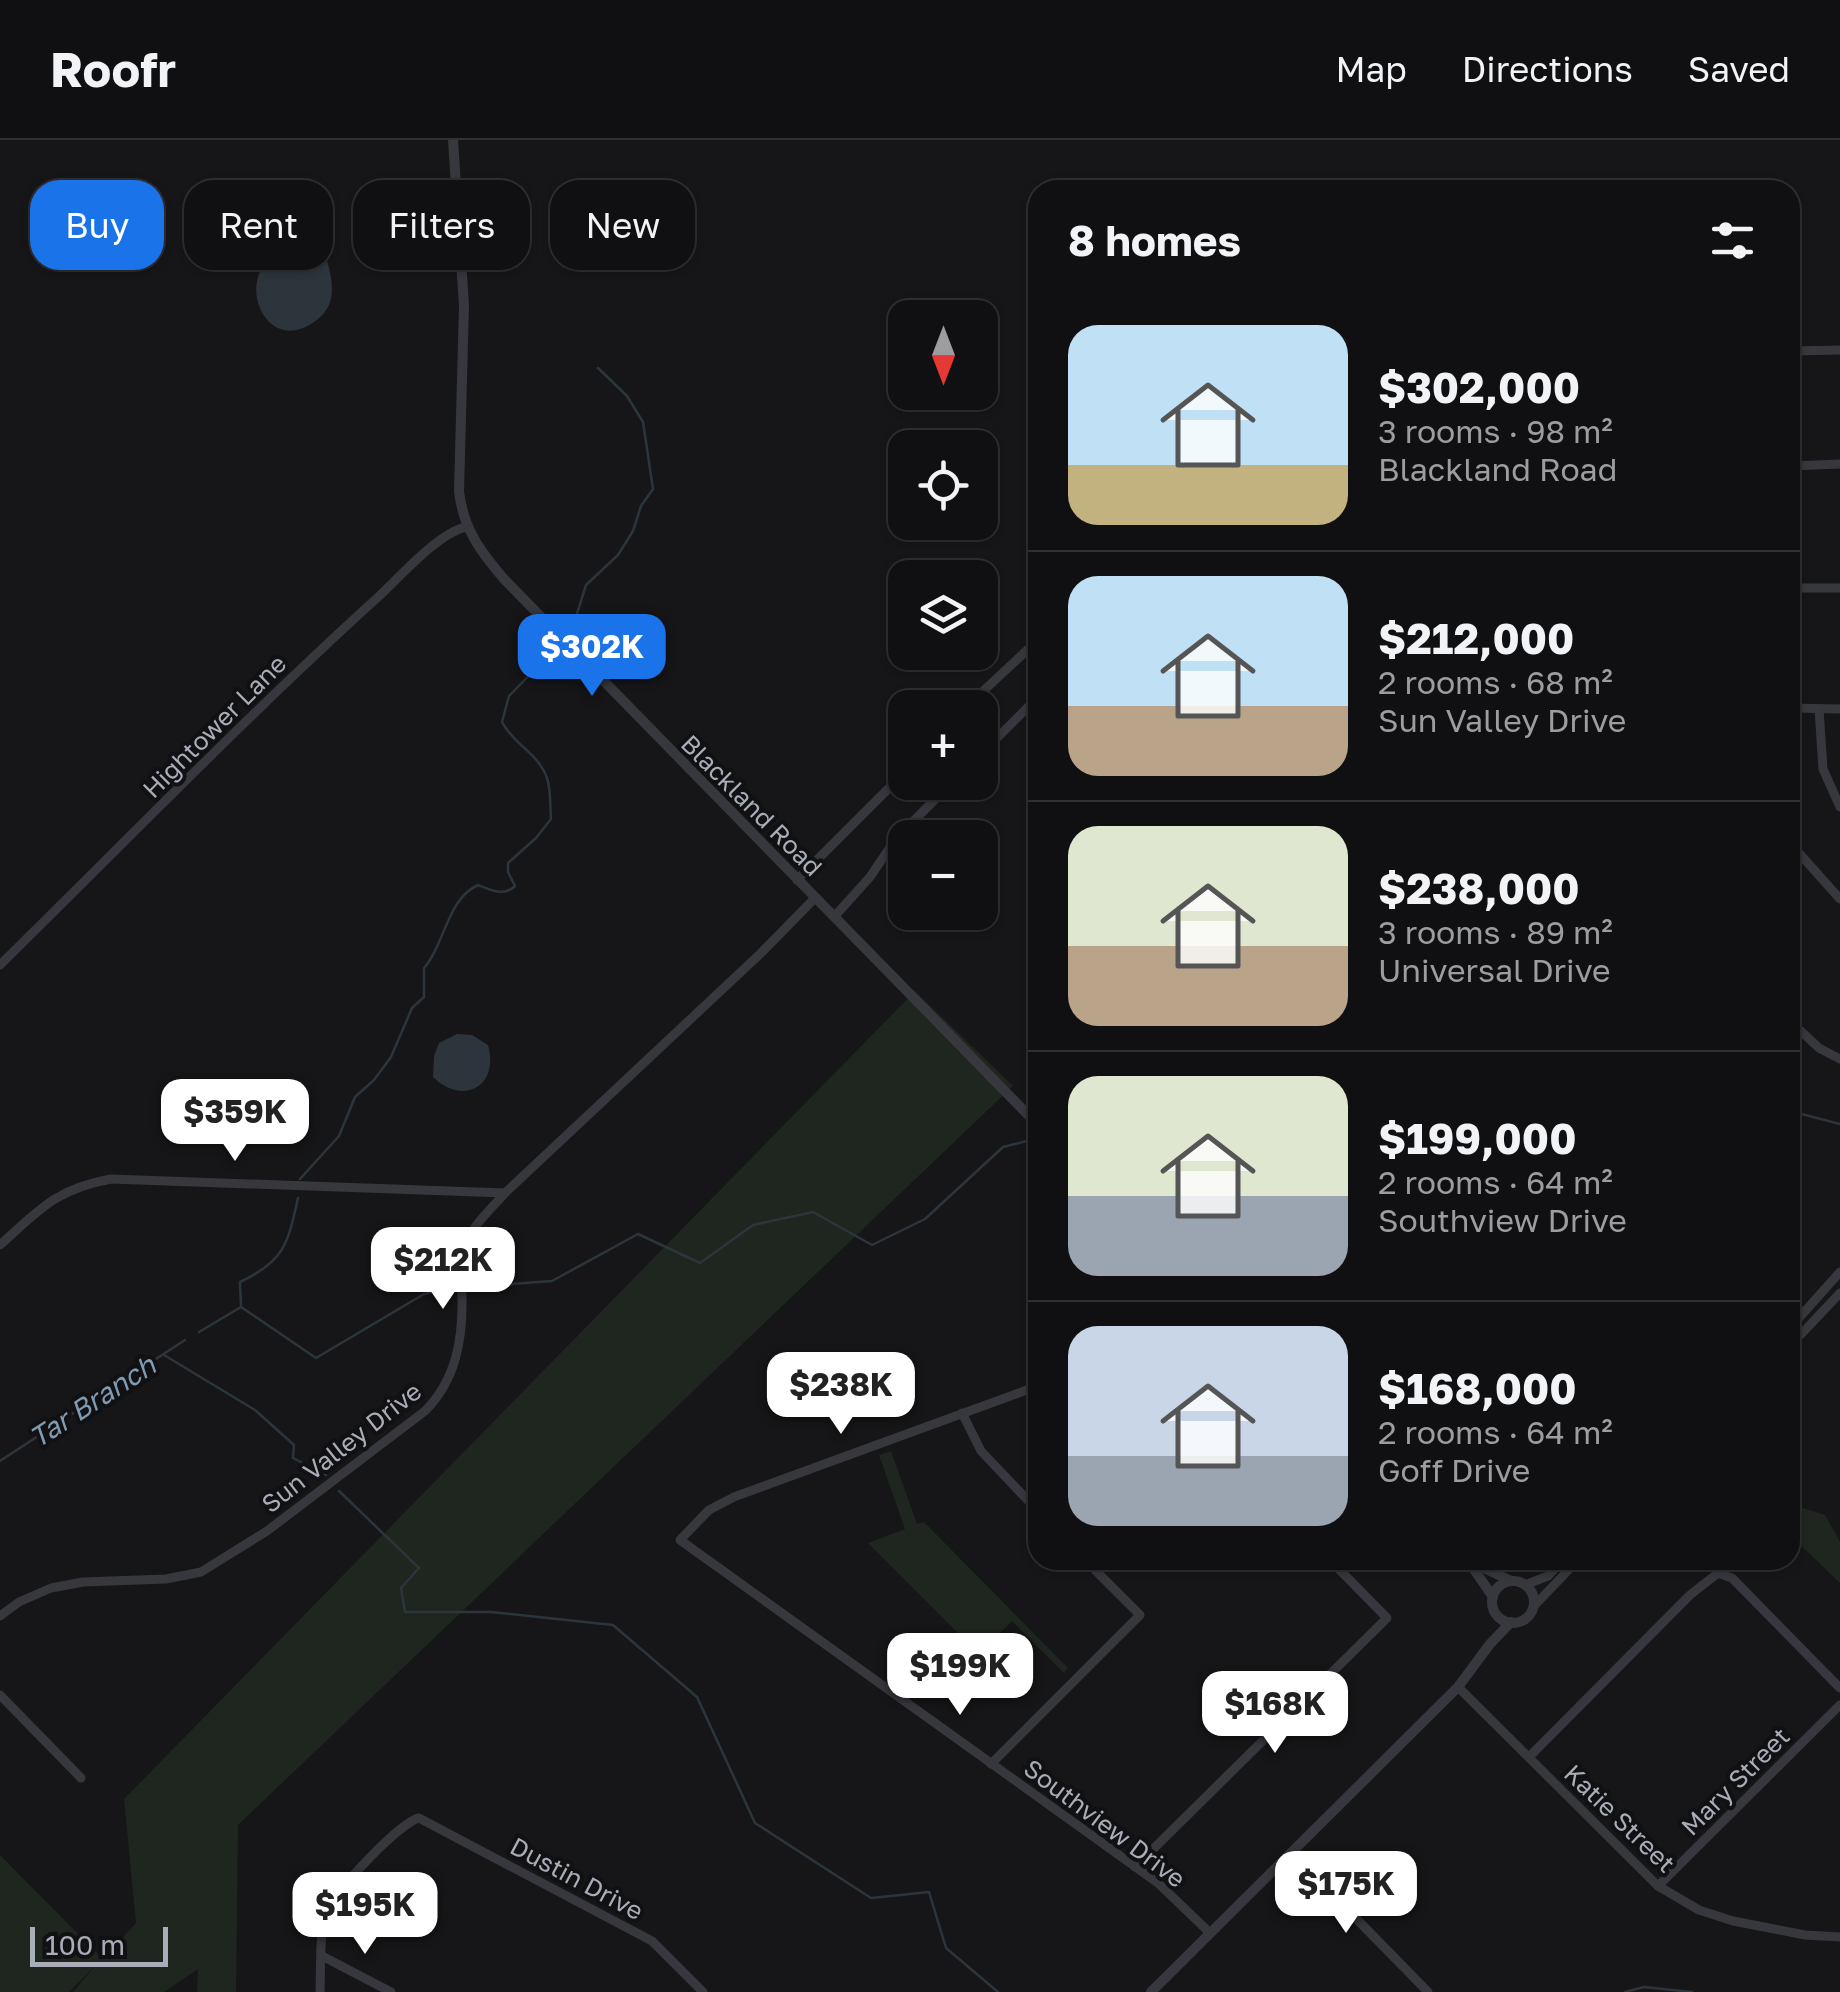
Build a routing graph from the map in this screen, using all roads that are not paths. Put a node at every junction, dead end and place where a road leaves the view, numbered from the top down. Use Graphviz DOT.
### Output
graph roads {
  1 [pos="453,140"];
  2 [pos="1840,350"];
  3 [pos="1800,351"];
  4 [pos="1840,464"];
  5 [pos="1800,466"];
  6 [pos="466,527"];
  7 [pos="1800,588"];
  8 [pos="1840,588"];
  9 [pos="1028,649"];
  10 [pos="984,690"];
  11 [pos="1028,708"];
  12 [pos="1800,708"];
  13 [pos="1819,708"];
  14 [pos="1840,709"];
  15 [pos="998,737"];
  16 [pos="888,789"];
  17 [pos="935,800"];
  18 [pos="1840,807"];
  19 [pos="1800,857"];
  20 [pos="797,880"];
  21 [pos="815,898"];
  22 [pos="1840,899"];
  23 [pos="834,917"];
  24 [pos="0,965"];
  25 [pos="1800,1030"];
  26 [pos="1840,1059"];
  27 [pos="1028,1115"];
  28 [pos="505,1194"];
  29 [pos="0,1245"];
  30 [pos="1840,1272"];
  31 [pos="1840,1293"];
  32 [pos="1800,1317"];
  33 [pos="1801,1334"];
  34 [pos="1028,1390"];
  35 [pos="962,1413"];
  36 [pos="1028,1500"];
  37 [pos="1096,1570"];
  38 [pos="1340,1570"];
  39 [pos="1474,1570"];
  40 [pos="1488,1570"];
  41 [pos="1554,1570"];
  42 [pos="1568,1570"];
  43 [pos="1512,1581"];
  44 [pos="1525,1584"];
  45 [pos="1493,1596"];
  46 [pos="1534,1606"];
  47 [pos="1495,1610"];
  48 [pos="0,1616"];
  49 [pos="1511,1622"];
  50 [pos="1490,1644"];
  51 [pos="1458,1687"];
  52 [pos="1840,1688"];
  53 [pos="0,1696"];
  54 [pos="1840,1705"];
  55 [pos="1529,1756"];
  56 [pos="991,1764"];
  57 [pos="81,1778"];
  58 [pos="1292,1854"];
  59 [pos="1135,1866"];
  60 [pos="1658,1886"];
  61 [pos="1210,1933"];
  62 [pos="1840,1937"];
  63 [pos="322,1956"];
  64 [pos="320,1992"];
  65 [pos="390,1992"];
  66 [pos="703,1992"];
  67 [pos="1151,1992"];
  68 [pos="1428,1992"];
  1 -- 6 [label="street, Blackland Road"];
  2 -- 3 [label="street"];
  4 -- 5 [label="street"];
  6 -- 20 [label="street, Blackland Road"];
  6 -- 24 [label="street, Hightower Lane"];
  7 -- 8 [label="street"];
  9 -- 10 [label="street"];
  11 -- 15 [label="street"];
  12 -- 13 [label="street"];
  13 -- 14 [label="street"];
  13 -- 18 [label="street"];
  16 -- 20 [label="street"];
  17 -- 23 [label="street"];
  19 -- 22 [label="street"];
  20 -- 21 [label="street, Blackland Road"];
  21 -- 23 [label="street, Blackland Road"];
  21 -- 28 [label="street, Sun Valley Drive"];
  23 -- 27 [label="street, Blackland Road"];
  25 -- 26 [label="street"];
  28 -- 29 [label="street"];
  28 -- 48 [label="street, Sun Valley Drive"];
  30 -- 32 [label="street"];
  31 -- 33 [label="street"];
  34 -- 35 [label="street"];
  35 -- 36 [label="street"];
  35 -- 56 [label="street, Southview Drive"];
  37 -- 56 [label="street"];
  38 -- 59 [label="street"];
  39 -- 45 [label="street"];
  40 -- 43 [label="street"];
  41 -- 44 [label="street"];
  42 -- 46 [label="street"];
  43 -- 44 [label="street"];
  43 -- 45 [label="street"];
  44 -- 46 [label="street"];
  45 -- 47 [label="street"];
  46 -- 49 [label="street"];
  47 -- 49 [label="street"];
  47 -- 50 [label="street"];
  49 -- 50 [label="street"];
  50 -- 51 [label="street"];
  51 -- 55 [label="street, Katie Street"];
  51 -- 58 [label="street"];
  52 -- 55 [label="street"];
  53 -- 57 [label="street"];
  54 -- 60 [label="street, Mary Street"];
  55 -- 60 [label="street, Katie Street"];
  56 -- 59 [label="street, Southview Drive"];
  58 -- 61 [label="street"];
  58 -- 68 [label="street"];
  59 -- 61 [label="street, Southview Drive"];
  60 -- 62 [label="street, Katie Street"];
  61 -- 67 [label="street"];
  63 -- 64 [label="street"];
  63 -- 65 [label="street"];
  63 -- 66 [label="street, Dustin Drive"];
}
